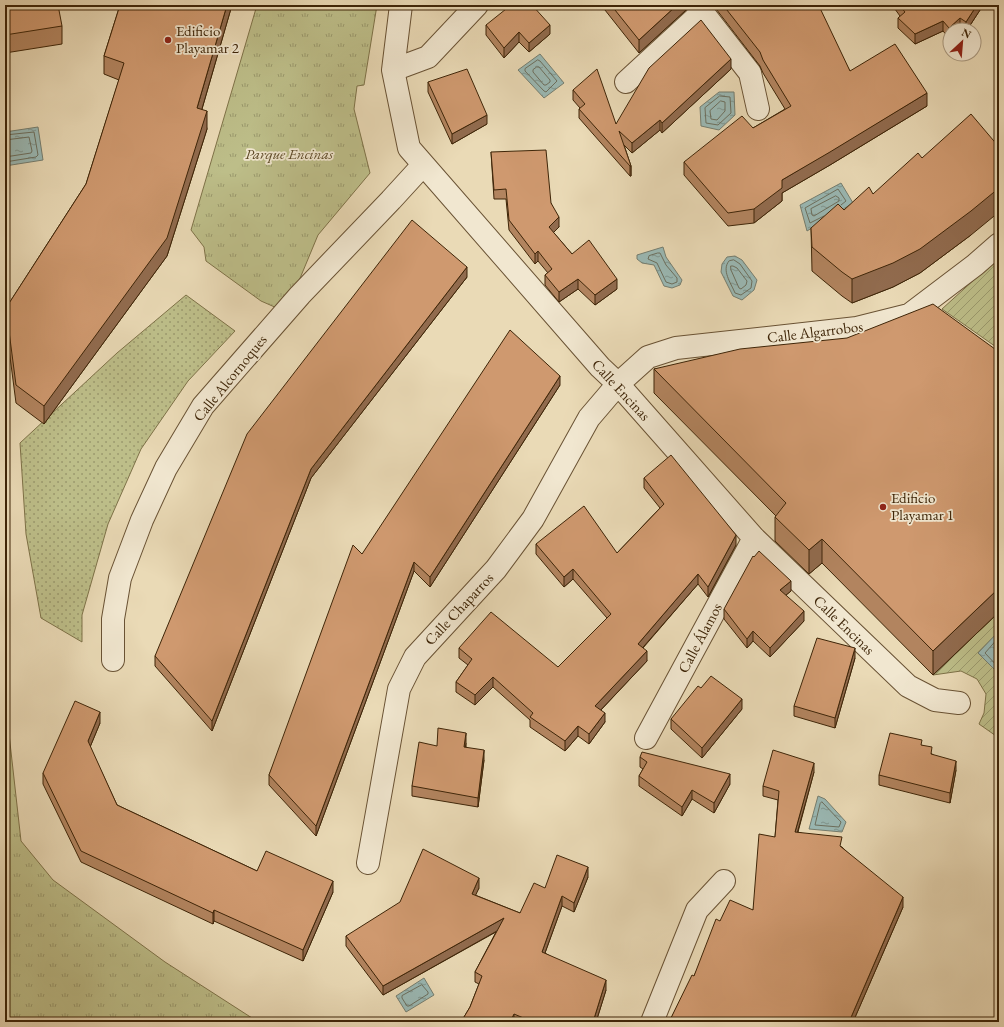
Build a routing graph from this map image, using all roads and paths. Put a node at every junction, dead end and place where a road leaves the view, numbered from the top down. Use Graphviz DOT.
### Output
graph roads {
  1 [pos="401,5"];
  2 [pos="477,5"];
  3 [pos="700,8"];
  4 [pos="393,70"];
  5 [pos="626,82"];
  6 [pos="758,109"];
  7 [pos="422,165"];
  8 [pos="999,244"];
  9 [pos="618,384"];
  10 [pos="754,538"];
  11 [pos="114,660"];
  12 [pos="959,703"];
  13 [pos="646,738"];
  14 [pos="368,862"];
  15 [pos="724,881"];
  16 [pos="652,1022"];
  1 -- 4 [label="street, Calle Encinas"];
  2 -- 4 [label="street"];
  3 -- 5 [label="street"];
  3 -- 6 [label="street"];
  4 -- 7 [label="street, Calle Encinas"];
  7 -- 9 [label="street, Calle Encinas"];
  7 -- 11 [label="street, Calle Alcornoques"];
  8 -- 9 [label="street, Calle Algarrobos"];
  9 -- 10 [label="street, Calle Encinas"];
  9 -- 14 [label="street, Calle Chaparros"];
  10 -- 12 [label="street, Calle Encinas"];
  10 -- 13 [label="street, Calle Álamos"];
  15 -- 16 [label="street"];
}
